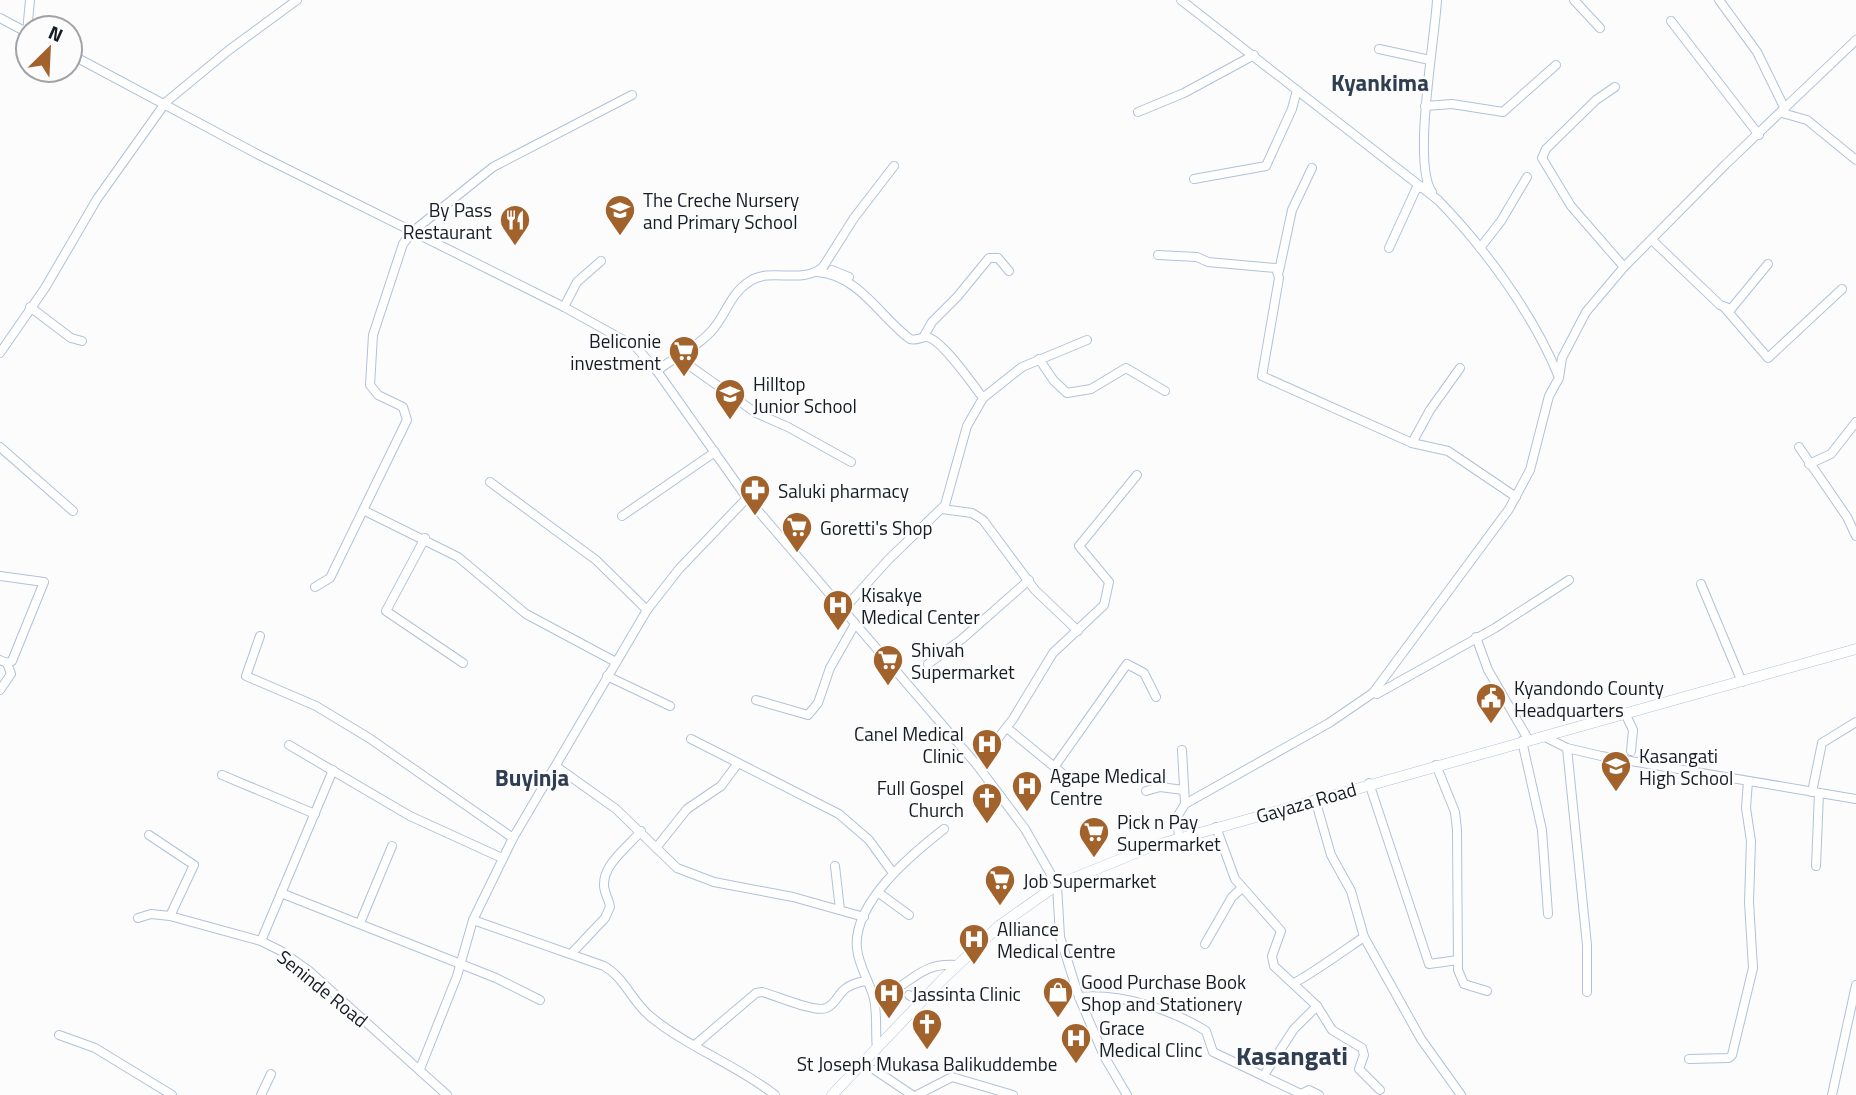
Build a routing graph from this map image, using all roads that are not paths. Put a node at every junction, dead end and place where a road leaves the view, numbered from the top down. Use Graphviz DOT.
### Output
graph roads {
  1 [pos="297,0"];
  2 [pos="1181,0"];
  3 [pos="1437,0"];
  4 [pos="1574,0"];
  5 [pos="1719,0"];
  6 [pos="1671,21"];
  7 [pos="1600,28"];
  8 [pos="1856,40"];
  9 [pos="1379,49"];
  10 [pos="1254,55"];
  11 [pos="1430,60"];
  12 [pos="84,61"];
  13 [pos="1556,65"];
  14 [pos="1615,87"];
  15 [pos="1297,90"];
  16 [pos="632,95"];
  17 [pos="166,103"];
  18 [pos="1425,106"];
  19 [pos="1784,111"];
  20 [pos="1138,112"];
  21 [pos="1759,135"];
  22 [pos="1856,160"];
  23 [pos="894,166"];
  24 [pos="1312,168"];
  25 [pos="1527,177"];
  26 [pos="1194,179"];
  27 [pos="1424,186"];
  28 [pos="412,232"];
  29 [pos="1652,240"];
  30 [pos="1389,247"];
  31 [pos="1480,248"];
  32 [pos="1158,255"];
  33 [pos="601,261"];
  34 [pos="1769,264"];
  35 [pos="1624,267"];
  36 [pos="820,270"];
  37 [pos="1009,271"];
  38 [pos="1279,271"];
  39 [pos="849,276"];
  40 [pos="1842,289"];
  41 [pos="30,307"];
  42 [pos="564,307"];
  43 [pos="1724,307"];
  44 [pos="924,336"];
  45 [pos="1087,340"];
  46 [pos="82,341"];
  47 [pos="0,353"];
  48 [pos="676,356"];
  49 [pos="1039,359"];
  50 [pos="1460,368"];
  51 [pos="657,371"];
  52 [pos="1559,378"];
  53 [pos="1165,391"];
  54 [pos="984,398"];
  55 [pos="1856,422"];
  56 [pos="1412,443"];
  57 [pos="0,447"];
  58 [pos="1799,447"];
  59 [pos="715,452"];
  60 [pos="851,462"];
  61 [pos="1809,464"];
  62 [pos="1137,475"];
  63 [pos="491,482"];
  64 [pos="1516,497"];
  65 [pos="747,498"];
  66 [pos="942,509"];
  67 [pos="365,510"];
  68 [pos="73,511"];
  69 [pos="622,516"];
  70 [pos="1856,536"];
  71 [pos="425,538"];
  72 [pos="0,576"];
  73 [pos="1029,580"];
  74 [pos="1570,580"];
  75 [pos="1701,584"];
  76 [pos="315,587"];
  77 [pos="646,610"];
  78 [pos="843,610"];
  79 [pos="855,624"];
  80 [pos="1078,631"];
  81 [pos="260,636"];
  82 [pos="1476,637"];
  83 [pos="1856,649"];
  84 [pos="614,661"];
  85 [pos="4,662"];
  86 [pos="463,663"];
  87 [pos="928,664"];
  88 [pos="607,676"];
  89 [pos="1742,682"];
  90 [pos="0,690"];
  91 [pos="1156,697"];
  92 [pos="756,700"];
  93 [pos="1362,702"];
  94 [pos="670,706"];
  95 [pos="1625,713"];
  96 [pos="1856,722"];
  97 [pos="1007,728"];
  98 [pos="1543,736"];
  99 [pos="691,739"];
  100 [pos="1525,740"];
  101 [pos="289,745"];
  102 [pos="1567,748"];
  103 [pos="1182,750"];
  104 [pos="1631,751"];
  105 [pos="738,763"];
  106 [pos="977,765"];
  107 [pos="1436,765"];
  108 [pos="1055,766"];
  109 [pos="557,767"];
  110 [pos="333,770"];
  111 [pos="1063,774"];
  112 [pos="222,775"];
  113 [pos="1748,781"];
  114 [pos="1369,783"];
  115 [pos="1184,790"];
  116 [pos="1146,791"];
  117 [pos="1816,793"];
  118 [pos="1315,799"];
  119 [pos="1856,799"];
  120 [pos="1185,804"];
  121 [pos="314,814"];
  122 [pos="1216,828"];
  123 [pos="944,829"];
  124 [pos="641,831"];
  125 [pos="149,835"];
  126 [pos="513,838"];
  127 [pos="1178,838"];
  128 [pos="392,846"];
  129 [pos="656,848"];
  130 [pos="502,858"];
  131 [pos="835,866"];
  132 [pos="1815,866"];
  133 [pos="893,873"];
  134 [pos="1057,885"];
  135 [pos="1242,888"];
  136 [pos="281,892"];
  137 [pos="879,892"];
  138 [pos="840,910"];
  139 [pos="1548,914"];
  140 [pos="909,915"];
  141 [pos="170,916"];
  142 [pos="864,917"];
  143 [pos="138,918"];
  144 [pos="474,920"];
  145 [pos="360,923"];
  146 [pos="1364,937"];
  147 [pos="261,942"];
  148 [pos="1205,944"];
  149 [pos="571,954"];
  150 [pos="1458,960"];
  151 [pos="461,964"];
  152 [pos="956,965"];
  153 [pos="865,981"];
  154 [pos="1293,983"];
  155 [pos="1856,985"];
  156 [pos="1487,991"];
  157 [pos="1587,992"];
  158 [pos="874,996"];
  159 [pos="1079,997"];
  160 [pos="1854,997"];
  161 [pos="540,1000"];
  162 [pos="1317,1006"];
  163 [pos="59,1034"];
  164 [pos="696,1044"];
  165 [pos="877,1049"];
  166 [pos="1689,1059"];
  167 [pos="420,1069"];
  168 [pos="875,1070"];
  169 [pos="271,1074"];
  170 [pos="1264,1075"];
  171 [pos="436,1085"];
  172 [pos="1380,1090"];
  173 [pos="1301,1094"];
  174 [pos="172,1095"];
  175 [pos="261,1095"];
  176 [pos="432,1095"];
  177 [pos="447,1095"];
  178 [pos="775,1095"];
  179 [pos="832,1095"];
  180 [pos="912,1095"];
  181 [pos="917,1095"];
  182 [pos="1013,1095"];
  183 [pos="1127,1095"];
  184 [pos="1319,1095"];
  185 [pos="1461,1095"];
  186 [pos="1832,1095"];
  1 -- 17 [label="street"];
  2 -- 10 [label="street"];
  3 -- 11 [label="street"];
  4 -- 7 [label="street"];
  5 -- 19 [label="street"];
  6 -- 21 [label="street"];
  8 -- 19 [label="street"];
  9 -- 11 [label="street"];
  10 -- 15 [label="street"];
  10 -- 20 [label="street"];
  11 -- 18 [label="street"];
  12 -- 17 [label="street"];
  13 -- 18 [label="street"];
  14 -- 35 [label="street"];
  15 -- 26 [label="street"];
  15 -- 27 [label="street"];
  16 -- 28 [label="street"];
  17 -- 28 [label="street"];
  17 -- 41 [label="street"];
  18 -- 27 [label="street"];
  19 -- 21 [label="street"];
  19 -- 22 [label="street"];
  21 -- 29 [label="street"];
  23 -- 36 [label="street"];
  24 -- 38 [label="street"];
  25 -- 31 [label="street"];
  27 -- 30 [label="street"];
  27 -- 31 [label="street"];
  28 -- 42 [label="street"];
  28 -- 67 [label="street"];
  29 -- 35 [label="street"];
  29 -- 43 [label="street"];
  31 -- 52 [label="street"];
  32 -- 38 [label="street"];
  33 -- 42 [label="street"];
  34 -- 43 [label="street"];
  35 -- 52 [label="street"];
  36 -- 39 [label="street"];
  36 -- 44 [label="street"];
  36 -- 48 [label="street"];
  37 -- 44 [label="street"];
  38 -- 56 [label="street"];
  40 -- 43 [label="street"];
  41 -- 46 [label="street"];
  41 -- 47 [label="street"];
  42 -- 51 [label="street"];
  44 -- 54 [label="street"];
  45 -- 49 [label="street"];
  48 -- 51 [label="street"];
  48 -- 60 [label="street"];
  49 -- 53 [label="street"];
  49 -- 54 [label="street"];
  50 -- 56 [label="street"];
  51 -- 59 [label="street"];
  52 -- 64 [label="street"];
  54 -- 66 [label="street"];
  55 -- 61 [label="street"];
  56 -- 64 [label="street"];
  57 -- 68 [label="street"];
  58 -- 61 [label="street"];
  59 -- 65 [label="street"];
  59 -- 69 [label="street"];
  61 -- 70 [label="street"];
  62 -- 80 [label="street"];
  63 -- 77 [label="street"];
  64 -- 93 [label="street"];
  65 -- 77 [label="street"];
  65 -- 78 [label="street"];
  66 -- 73 [label="street"];
  66 -- 78 [label="street"];
  67 -- 71 [label="street"];
  67 -- 76 [label="street"];
  71 -- 84 [label="street"];
  71 -- 86 [label="street"];
  72 -- 85 [label="street"];
  73 -- 80 [label="street"];
  73 -- 87 [label="street"];
  74 -- 82 [label="street"];
  75 -- 89 [label="street"];
  77 -- 84 [label="street"];
  78 -- 79 [label="street"];
  79 -- 92 [label="street"];
  79 -- 106 [label="street"];
  80 -- 97 [label="street"];
  81 -- 126 [label="street"];
  82 -- 93 [label="street"];
  82 -- 100 [label="street"];
  83 -- 89 [label="main road, Gayaza Road"];
  84 -- 88 [label="street"];
  85 -- 90 [label="street"];
  88 -- 94 [label="street"];
  88 -- 109 [label="street"];
  89 -- 95 [label="main road, Gayaza Road"];
  91 -- 108 [label="street"];
  93 -- 120 [label="street"];
  95 -- 98 [label="main road, Gayaza Road"];
  95 -- 104 [label="street"];
  96 -- 117 [label="street"];
  97 -- 106 [label="street"];
  97 -- 108 [label="street"];
  98 -- 100 [label="main road, Gayaza Road"];
  98 -- 102 [label="street"];
  99 -- 105 [label="street"];
  100 -- 107 [label="main road, Gayaza Road"];
  100 -- 139 [label="street"];
  101 -- 110 [label="street"];
  102 -- 113 [label="street"];
  102 -- 157 [label="street"];
  103 -- 115 [label="street"];
  105 -- 129 [label="street"];
  105 -- 133 [label="street"];
  106 -- 134 [label="street"];
  107 -- 114 [label="main road, Gayaza Road"];
  107 -- 150 [label="street"];
  108 -- 111 [label="street"];
  109 -- 124 [label="street"];
  109 -- 126 [label="street"];
  110 -- 121 [label="street"];
  110 -- 130 [label="street"];
  112 -- 121 [label="street"];
  113 -- 117 [label="street"];
  113 -- 166 [label="street"];
  114 -- 118 [label="main road, Gayaza Road"];
  114 -- 150 [label="street"];
  115 -- 116 [label="street"];
  115 -- 120 [label="street"];
  117 -- 119 [label="street"];
  117 -- 132 [label="street"];
  118 -- 122 [label="main road, Gayaza Road"];
  118 -- 146 [label="street"];
  120 -- 127 [label="street"];
  121 -- 136 [label="street"];
  122 -- 127 [label="main road, Gayaza Road"];
  122 -- 135 [label="street"];
  123 -- 133 [label="street"];
  124 -- 129 [label="street"];
  124 -- 149 [label="street"];
  125 -- 141 [label="street"];
  126 -- 130 [label="street"];
  127 -- 134 [label="main road, Gayaza Road"];
  128 -- 145 [label="street"];
  129 -- 138 [label="street"];
  130 -- 144 [label="street"];
  131 -- 138 [label="street"];
  133 -- 137 [label="street"];
  134 -- 152 [label="main road, Gayaza Road"];
  134 -- 159 [label="street"];
  135 -- 148 [label="street"];
  135 -- 154 [label="street"];
  136 -- 145 [label="street"];
  136 -- 147 [label="street"];
  137 -- 140 [label="street"];
  137 -- 142 [label="street"];
  138 -- 142 [label="street"];
  141 -- 143 [label="street, Seninde Road"];
  141 -- 147 [label="street, Seninde Road"];
  142 -- 153 [label="street"];
  144 -- 149 [label="street"];
  144 -- 151 [label="street"];
  145 -- 151 [label="street"];
  146 -- 154 [label="street"];
  146 -- 185 [label="street"];
  147 -- 167 [label="street, Seninde Road"];
  149 -- 164 [label="street"];
  150 -- 156 [label="street"];
  151 -- 161 [label="street"];
  151 -- 167 [label="street"];
  152 -- 158 [label="street"];
  152 -- 165 [label="main road, Gayaza Road"];
  153 -- 158 [label="street"];
  153 -- 164 [label="street"];
  154 -- 162 [label="street"];
  155 -- 160 [label="street"];
  158 -- 165 [label="street"];
  159 -- 170 [label="street"];
  159 -- 183 [label="street"];
  160 -- 186 [label="street"];
  162 -- 170 [label="street"];
  162 -- 172 [label="street"];
  163 -- 174 [label="street"];
  164 -- 178 [label="street"];
  165 -- 179 [label="main road, Gayaza Road"];
  167 -- 171 [label="street, Seninde Road"];
  168 -- 180 [label="street"];
  169 -- 175 [label="street"];
  170 -- 173 [label="street"];
  171 -- 176 [label="street"];
  171 -- 177 [label="street, Seninde Road"];
  173 -- 184 [label="street"];
  181 -- 182 [label="street"];
}
